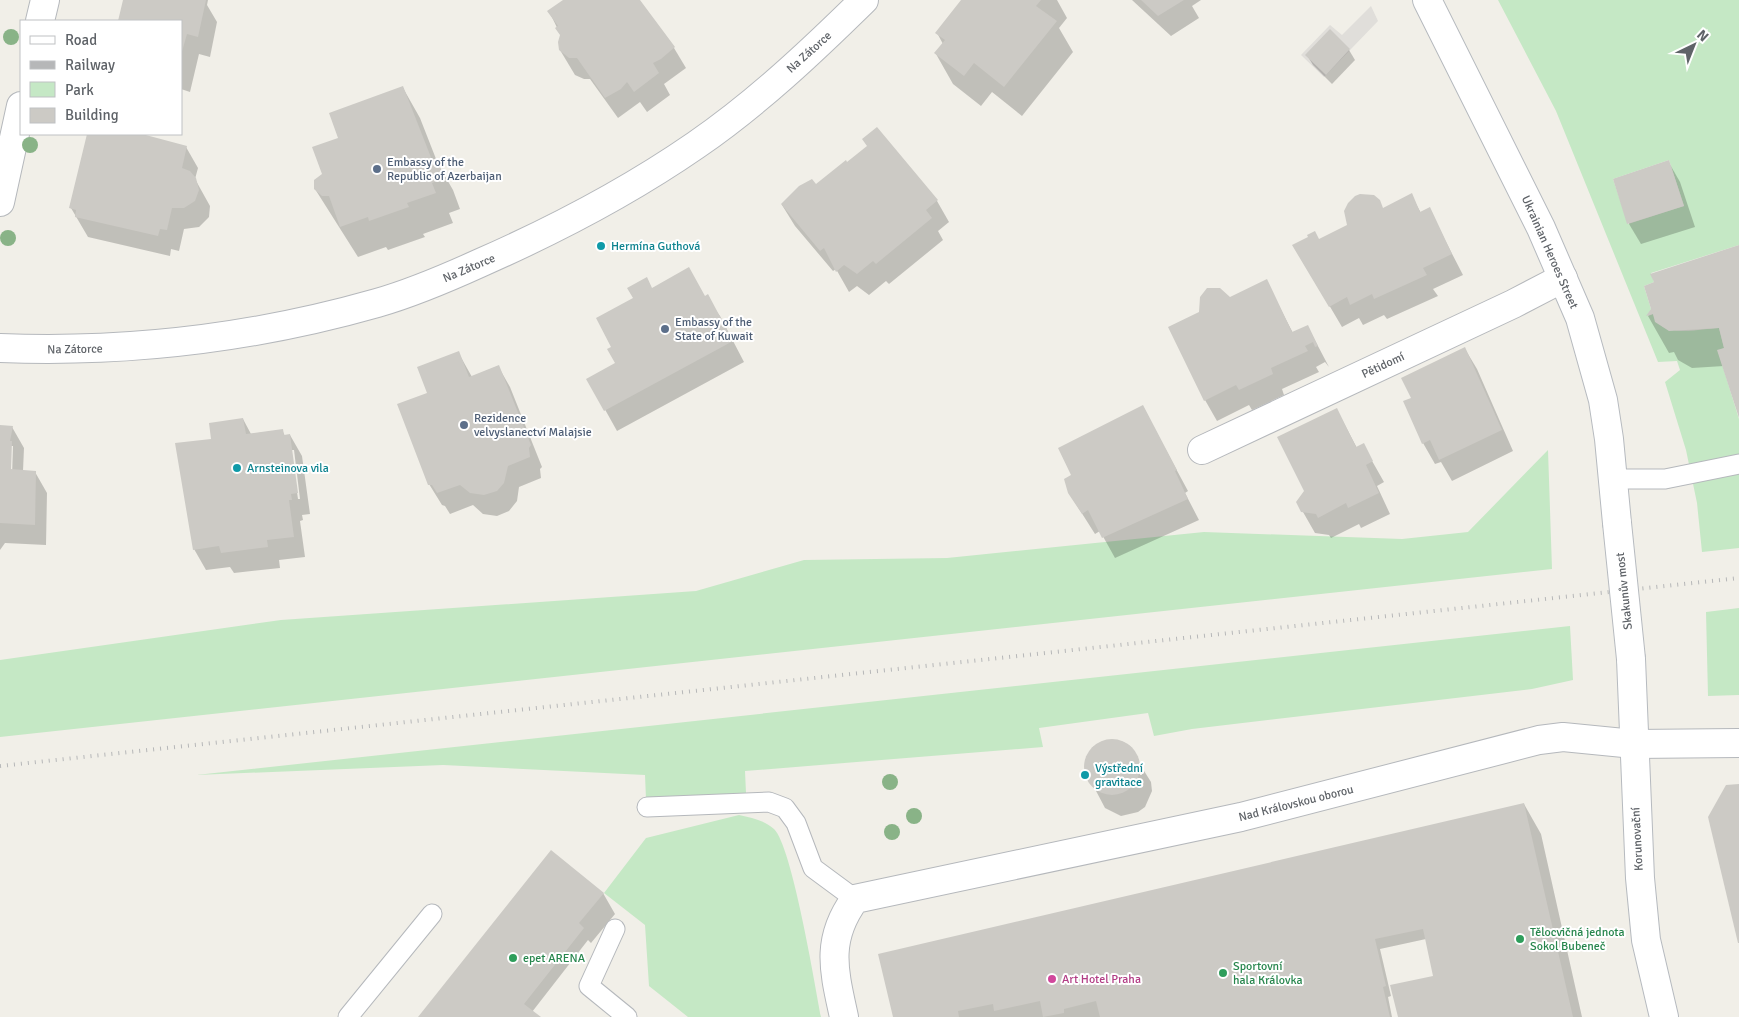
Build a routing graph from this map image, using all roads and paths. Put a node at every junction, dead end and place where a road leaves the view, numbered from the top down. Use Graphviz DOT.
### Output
graph roads {
  1 [pos="45,0"];
  2 [pos="864,0"];
  3 [pos="1427,0"];
  4 [pos="40,20"];
  5 [pos="20,111"];
  6 [pos="0,202"];
  7 [pos="1563,278"];
  8 [pos="0,348"];
  9 [pos="1202,450"];
  10 [pos="1739,464"];
  11 [pos="1613,479"];
  12 [pos="1617,523"];
  13 [pos="1631,659"];
  14 [pos="1739,743"];
  15 [pos="1634,744"];
  16 [pos="647,807"];
  17 [pos="855,899"];
  18 [pos="432,914"];
  19 [pos="615,928"];
  20 [pos="348,1017"];
  21 [pos="627,1017"];
  22 [pos="844,1017"];
  23 [pos="1664,1017"];
  1 -- 4 [label="street"];
  2 -- 8 [label="street, Na Zátorce"];
  3 -- 7 [label="street, Ukrainian Heroes Street"];
  5 -- 6 [label="street"];
  7 -- 9 [label="street, Pětidomí"];
  7 -- 11 [label="street, Ukrainian Heroes Street"];
  10 -- 11 [label="lane"];
  11 -- 12 [label="street, Ukrainian Heroes Street"];
  12 -- 13 [label="street, Skakunův most, bridge"];
  13 -- 15 [label="street, Korunovační"];
  14 -- 15 [label="street, Nad Královskou oborou"];
  15 -- 17 [label="street, Nad Královskou oborou"];
  15 -- 23 [label="street, Korunovační"];
  16 -- 17 [label="lane"];
  17 -- 22 [label="street"];
  18 -- 20 [label="lane"];
  19 -- 21 [label="lane"];
}
